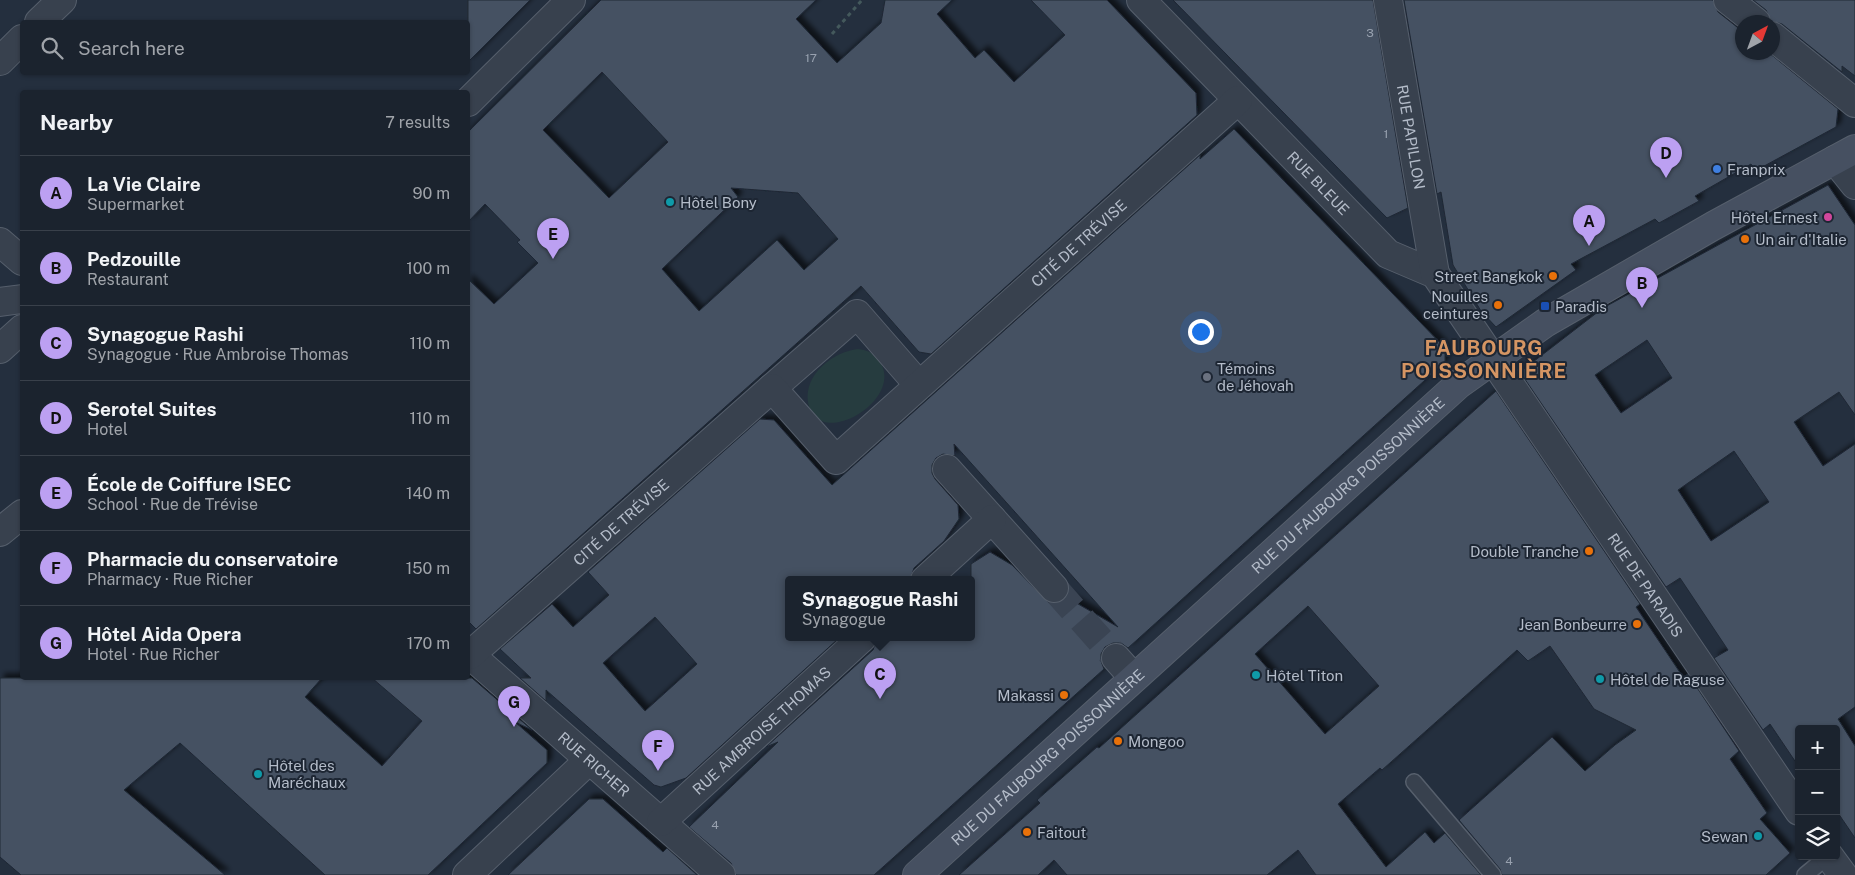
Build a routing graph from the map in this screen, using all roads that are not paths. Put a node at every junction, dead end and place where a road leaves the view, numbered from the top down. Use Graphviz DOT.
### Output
graph roads {
  1 [pos="62,0"];
  2 [pos="571,0"];
  3 [pos="1141,0"];
  4 [pos="1388,0"];
  5 [pos="1728,0"];
  6 [pos="1747,15"];
  7 [pos="41,20"];
  8 [pos="20,41"];
  9 [pos="1780,42"];
  10 [pos="0,61"];
  11 [pos="470,100"];
  12 [pos="1238,100"];
  13 [pos="1855,103"];
  14 [pos="1845,154"];
  15 [pos="1855,185"];
  16 [pos="0,242"];
  17 [pos="20,260"];
  18 [pos="1435,274"];
  19 [pos="20,299"];
  20 [pos="0,302"];
  21 [pos="20,331"];
  22 [pos="0,349"];
  23 [pos="1494,359"];
  24 [pos="918,384"];
  25 [pos="772,388"];
  26 [pos="947,469"];
  27 [pos="20,516"];
  28 [pos="992,519"];
  29 [pos="0,532"];
  30 [pos="930,576"];
  31 [pos="1054,588"];
  32 [pos="859,641"];
  33 [pos="470,653"];
  34 [pos="470,655"];
  35 [pos="589,760"];
  36 [pos="1414,782"];
  37 [pos="1795,805"];
  38 [pos="661,822"];
  39 [pos="1823,860"];
  40 [pos="1831,860"];
  41 [pos="467,875"];
  42 [pos="721,875"];
  43 [pos="917,875"];
  44 [pos="1493,875"];
  45 [pos="1804,875"];
  46 [pos="1842,875"];
  1 -- 7 [label="street"];
  2 -- 11 [label="street"];
  3 -- 12 [label="street, RUE BLEUE"];
  4 -- 18 [label="street, RUE PAPILLON"];
  5 -- 6 [label="street"];
  8 -- 10 [label="street"];
  9 -- 13 [label="street"];
  12 -- 18 [label="street, RUE BLEUE"];
  12 -- 24 [label="street, CITÉ DE TRÉVISE"];
  14 -- 15 [label="street"];
  14 -- 23 [label="street, RUE DU FAUBOURG POISSONNIÈRE"];
  16 -- 17 [label="street"];
  18 -- 23 [label="street"];
  19 -- 20 [label="street"];
  21 -- 22 [label="street"];
  23 -- 37 [label="street, RUE DE PARADIS"];
  23 -- 43 [label="street, RUE DU FAUBOURG POISSONNIÈRE"];
  24 -- 25 [label="street, CITÉ DE TRÉVISE"];
  24 -- 25 [label="street, CITÉ DE TRÉVISE"];
  25 -- 33 [label="street, CITÉ DE TRÉVISE"];
  26 -- 28 [label="street"];
  27 -- 29 [label="street"];
  28 -- 30 [label="street"];
  28 -- 31 [label="street"];
  32 -- 38 [label="street, RUE AMBROISE THOMAS"];
  34 -- 35 [label="street, RUE RICHER"];
  35 -- 38 [label="street, RUE RICHER"];
  35 -- 41 [label="street"];
  36 -- 44 [label="lane"];
  38 -- 42 [label="street, RUE RICHER"];
  39 -- 45 [label="lane"];
  40 -- 46 [label="street"];
}
